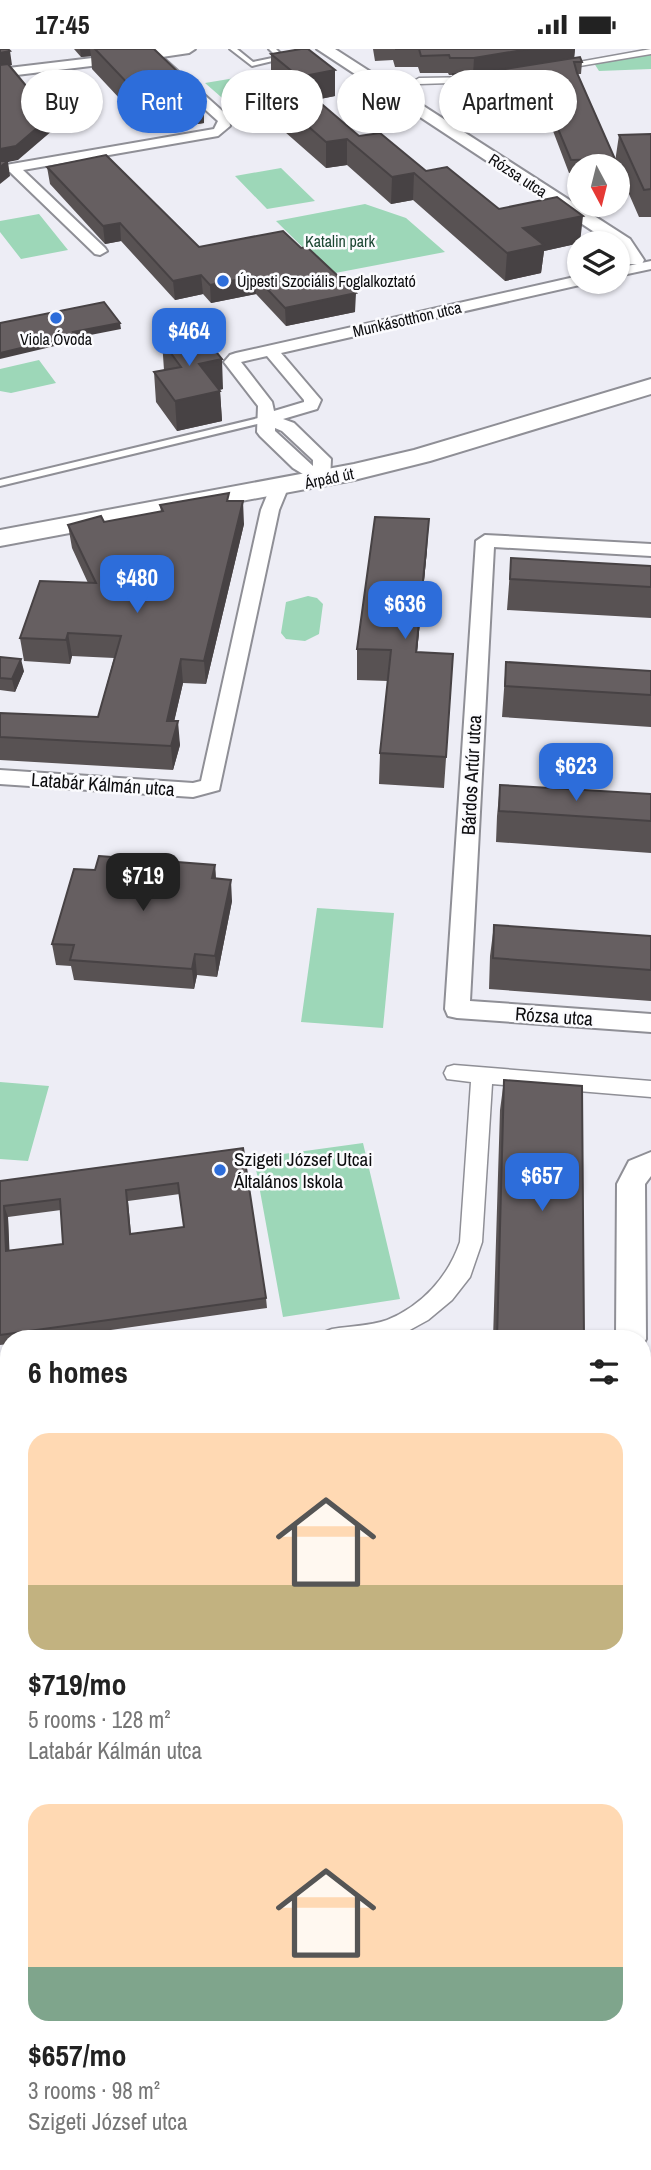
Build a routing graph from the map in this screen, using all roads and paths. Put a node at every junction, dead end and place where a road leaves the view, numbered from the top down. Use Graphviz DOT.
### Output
graph roads {
  1 [pos="183,49"];
  2 [pos="233,49"];
  3 [pos="272,49"];
  4 [pos="304,49"];
  5 [pos="325,49"];
  6 [pos="651,51"];
  7 [pos="149,52"];
  8 [pos="541,69"];
  9 [pos="0,73"];
  10 [pos="5,167"];
  11 [pos="579,231"];
  12 [pos="100,251"];
  13 [pos="640,263"];
  14 [pos="567,284"];
  15 [pos="270,350"];
  16 [pos="236,358"];
  17 [pos="651,386"];
  18 [pos="271,418"];
  19 [pos="321,480"];
  20 [pos="0,483"];
  21 [pos="279,488"];
  22 [pos="0,538"];
  23 [pos="651,550"];
  24 [pos="0,777"];
  25 [pos="457,1009"];
  26 [pos="651,1023"];
  27 [pos="454,1073"];
  28 [pos="482,1076"];
  29 [pos="651,1089"];
  30 [pos="651,1163"];
  31 [pos="388,1330"];
  32 [pos="631,1330"];
  1 -- 7 [label="street"];
  2 -- 3 [label="lane"];
  4 -- 11 [label="street, Rózsa utca"];
  5 -- 13 [label="street, Rózsa utca"];
  6 -- 8 [label="street"];
  7 -- 9 [label="street"];
  7 -- 10 [label="street"];
  10 -- 12 [label="street"];
  14 -- 15 [label="street, Munkásotthon utca"];
  15 -- 16 [label="street, Munkásotthon utca"];
  15 -- 18 [label="street"];
  16 -- 18 [label="street"];
  17 -- 19 [label="main road, Árpád út"];
  18 -- 19 [label="street"];
  18 -- 20 [label="lane"];
  19 -- 21 [label="main road, Árpád út"];
  21 -- 22 [label="main road, Árpád út"];
  21 -- 24 [label="street, Latabár Kálmán utca"];
  23 -- 25 [label="street, Bárdos Artúr utca"];
  25 -- 26 [label="street, Rózsa utca"];
  27 -- 28 [label="street"];
  28 -- 29 [label="street"];
  28 -- 31 [label="street"];
  30 -- 32 [label="street"];
}
